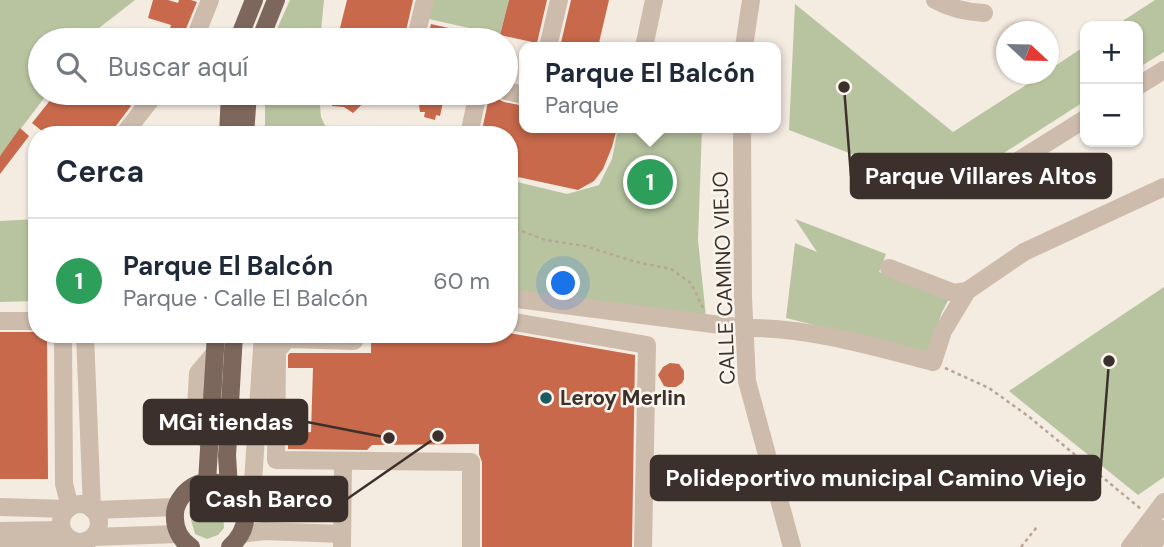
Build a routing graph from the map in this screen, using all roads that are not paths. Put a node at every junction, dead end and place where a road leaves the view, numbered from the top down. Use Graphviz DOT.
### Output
graph roads {
  1 [pos="210,0"];
  2 [pos="254,0"];
  3 [pos="276,0"];
  4 [pos="425,0"];
  5 [pos="559,0"];
  6 [pos="654,0"];
  7 [pos="751,0"];
  8 [pos="935,0"];
  9 [pos="984,13"];
  10 [pos="199,28"];
  11 [pos="243,28"];
  12 [pos="265,28"];
  13 [pos="418,28"];
  14 [pos="549,42"];
  15 [pos="645,42"];
  16 [pos="745,42"];
  17 [pos="1164,70"];
  18 [pos="1141,84"];
  19 [pos="147,105"];
  20 [pos="229,105"];
  21 [pos="247,105"];
  22 [pos="475,105"];
  23 [pos="1080,122"];
  24 [pos="130,126"];
  25 [pos="228,126"];
  26 [pos="246,126"];
  27 [pos="471,126"];
  28 [pos="742,133"];
  29 [pos="992,177"];
  30 [pos="1164,187"];
  31 [pos="889,268"];
  32 [pos="968,291"];
  33 [pos="518,300"];
  34 [pos="0,321"];
  35 [pos="28,321"];
  36 [pos="518,323"];
  37 [pos="744,328"];
  38 [pos="62,343"];
  39 [pos="85,343"];
  40 [pos="215,343"];
  41 [pos="233,343"];
  42 [pos="267,345"];
  43 [pos="276,460"];
  44 [pos="343,462"];
  45 [pos="253,474"];
  46 [pos="207,482"];
  47 [pos="91,489"];
  48 [pos="238,498"];
  49 [pos="1164,502"];
  50 [pos="176,507"];
  51 [pos="93,509"];
  52 [pos="114,509"];
  53 [pos="342,510"];
  54 [pos="1,514"];
  55 [pos="1158,523"];
  56 [pos="71,526"];
  57 [pos="185,541"];
  58 [pos="342,541"];
  59 [pos="0,542"];
  60 [pos="236,542"];
  61 [pos="41,544"];
  62 [pos="471,547"];
  63 [pos="643,547"];
  64 [pos="792,547"];
  65 [pos="1130,547"];
  66 [pos="1151,547"];
  1 -- 10 [label="street"];
  2 -- 11 [label="main road"];
  3 -- 12 [label="main road"];
  4 -- 13 [label="street"];
  5 -- 14 [label="street"];
  6 -- 15 [label="street"];
  7 -- 16 [label="street"];
  8 -- 9 [label="street"];
  17 -- 18 [label="street"];
  19 -- 24 [label="street"];
  20 -- 25 [label="main road"];
  21 -- 26 [label="main road"];
  22 -- 27 [label="street"];
  23 -- 29 [label="street"];
  28 -- 37 [label="street, CALLE CAMINO VIEJO"];
  30 -- 32 [label="street"];
  31 -- 32 [label="street"];
  32 -- 37 [label="street"];
  33 -- 37 [label="street"];
  34 -- 35 [label="street"];
  36 -- 63 [label="street"];
  37 -- 64 [label="street, CALLE CAMINO VIEJO"];
  38 -- 56 [label="street"];
  39 -- 47 [label="street"];
  40 -- 46 [label="main road"];
  41 -- 48 [label="main road"];
  42 -- 43 [label="street"];
  42 -- 45 [label="street"];
  43 -- 44 [label="street"];
  43 -- 45 [label="street"];
  44 -- 53 [label="street"];
  44 -- 62 [label="street"];
  45 -- 48 [label="street"];
  46 -- 48 [label="main road"];
  46 -- 50 [label="main road"];
  47 -- 51 [label="street"];
  47 -- 52 [label="street"];
  48 -- 53 [label="street"];
  48 -- 60 [label="main road"];
  49 -- 55 [label="street"];
  50 -- 52 [label="street"];
  50 -- 57 [label="main road"];
  51 -- 52 [label="street"];
  51 -- 56 [label="street"];
  51 -- 56 [label="street"];
  53 -- 58 [label="street"];
  54 -- 56 [label="street"];
  54 -- 56 [label="street"];
  55 -- 65 [label="street"];
  55 -- 66 [label="street"];
  56 -- 57 [label="street"];
  56 -- 61 [label="street"];
  58 -- 60 [label="street"];
  59 -- 61 [label="street"];
}
